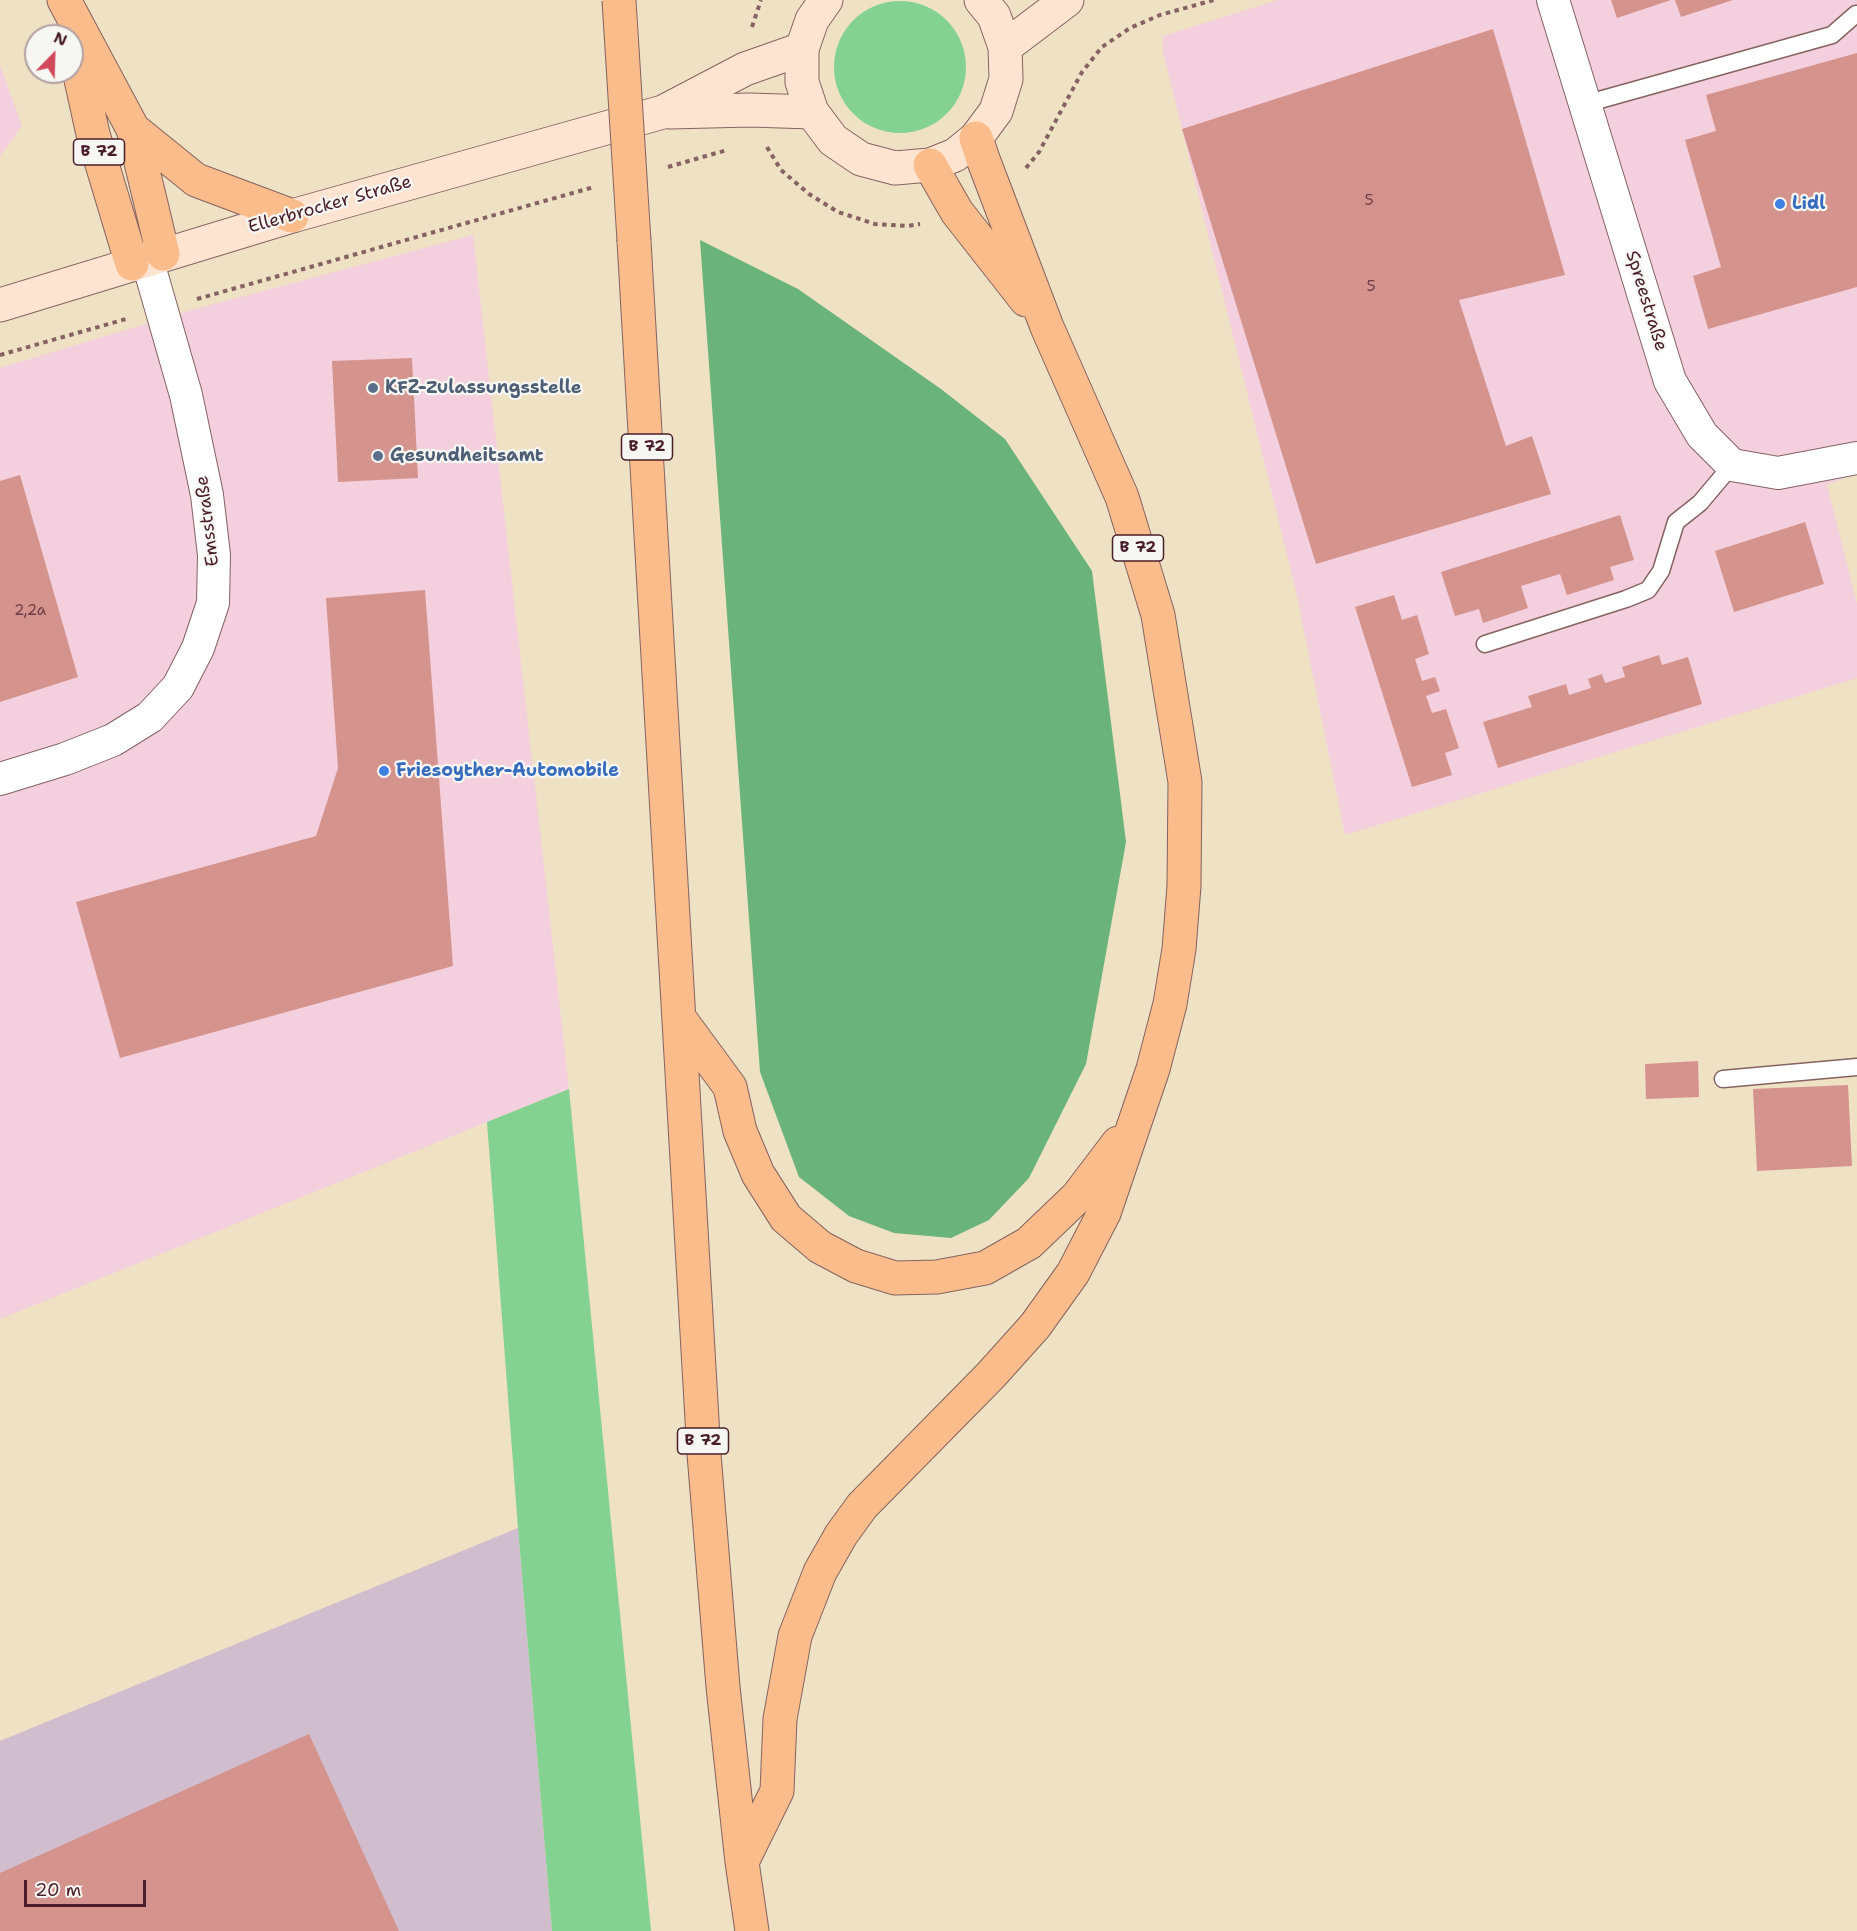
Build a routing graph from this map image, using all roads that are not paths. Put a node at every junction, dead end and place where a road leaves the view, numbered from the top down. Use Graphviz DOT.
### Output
graph roads {
  1 [pos="63,0"];
  2 [pos="619,0"];
  3 [pos="826,0"];
  4 [pos="981,0"];
  5 [pos="1067,0"];
  6 [pos="1553,0"];
  7 [pos="1856,14"];
  8 [pos="69,24"];
  9 [pos="1005,47"];
  10 [pos="802,49"];
  11 [pos="82,84"];
  12 [pos="1585,104"];
  13 [pos="663,112"];
  14 [pos="812,112"];
  15 [pos="133,129"];
  16 [pos="976,138"];
  17 [pos="930,165"];
  18 [pos="292,216"];
  19 [pos="147,259"];
  20 [pos="0,305"];
  21 [pos="1047,327"];
  22 [pos="1857,458"];
  23 [pos="1732,465"];
  24 [pos="1485,644"];
  25 [pos="0,779"];
  26 [pos="680,1019"];
  27 [pos="1857,1067"];
  28 [pos="1723,1079"];
  29 [pos="1135,1120"];
  30 [pos="742,1862"];
  31 [pos="752,1931"];
  1 -- 8 [label="highway, B 72"];
  1 -- 15 [label="highway, B 72"];
  2 -- 26 [label="highway, B 72, bridge"];
  3 -- 10 [label="main road"];
  4 -- 9 [label="main road"];
  5 -- 9 [label="main road"];
  6 -- 12 [label="street, Spreestraße"];
  7 -- 12 [label="lane"];
  9 -- 16 [label="main road"];
  10 -- 13 [label="main road, Ellerbrocker Straße"];
  10 -- 14 [label="main road"];
  11 -- 19 [label="highway, B 72"];
  12 -- 23 [label="street, Spreestraße"];
  13 -- 14 [label="main road, Ellerbrocker Straße"];
  13 -- 18 [label="main road, Ellerbrocker Straße"];
  14 -- 17 [label="main road"];
  15 -- 18 [label="highway, B 72"];
  15 -- 19 [label="highway, B 72"];
  16 -- 17 [label="main road"];
  16 -- 21 [label="highway, B 72"];
  17 -- 21 [label="highway, B 72"];
  18 -- 19 [label="main road, Ellerbrocker Straße"];
  19 -- 20 [label="main road, Ellerbrocker Straße"];
  19 -- 25 [label="street, Emsstraße"];
  21 -- 29 [label="highway, B 72"];
  22 -- 23 [label="street"];
  23 -- 24 [label="lane"];
  26 -- 29 [label="highway, B 72"];
  26 -- 30 [label="highway, B 72"];
  27 -- 28 [label="lane"];
  29 -- 30 [label="highway, B 72"];
  30 -- 31 [label="highway, B 72"];
}
